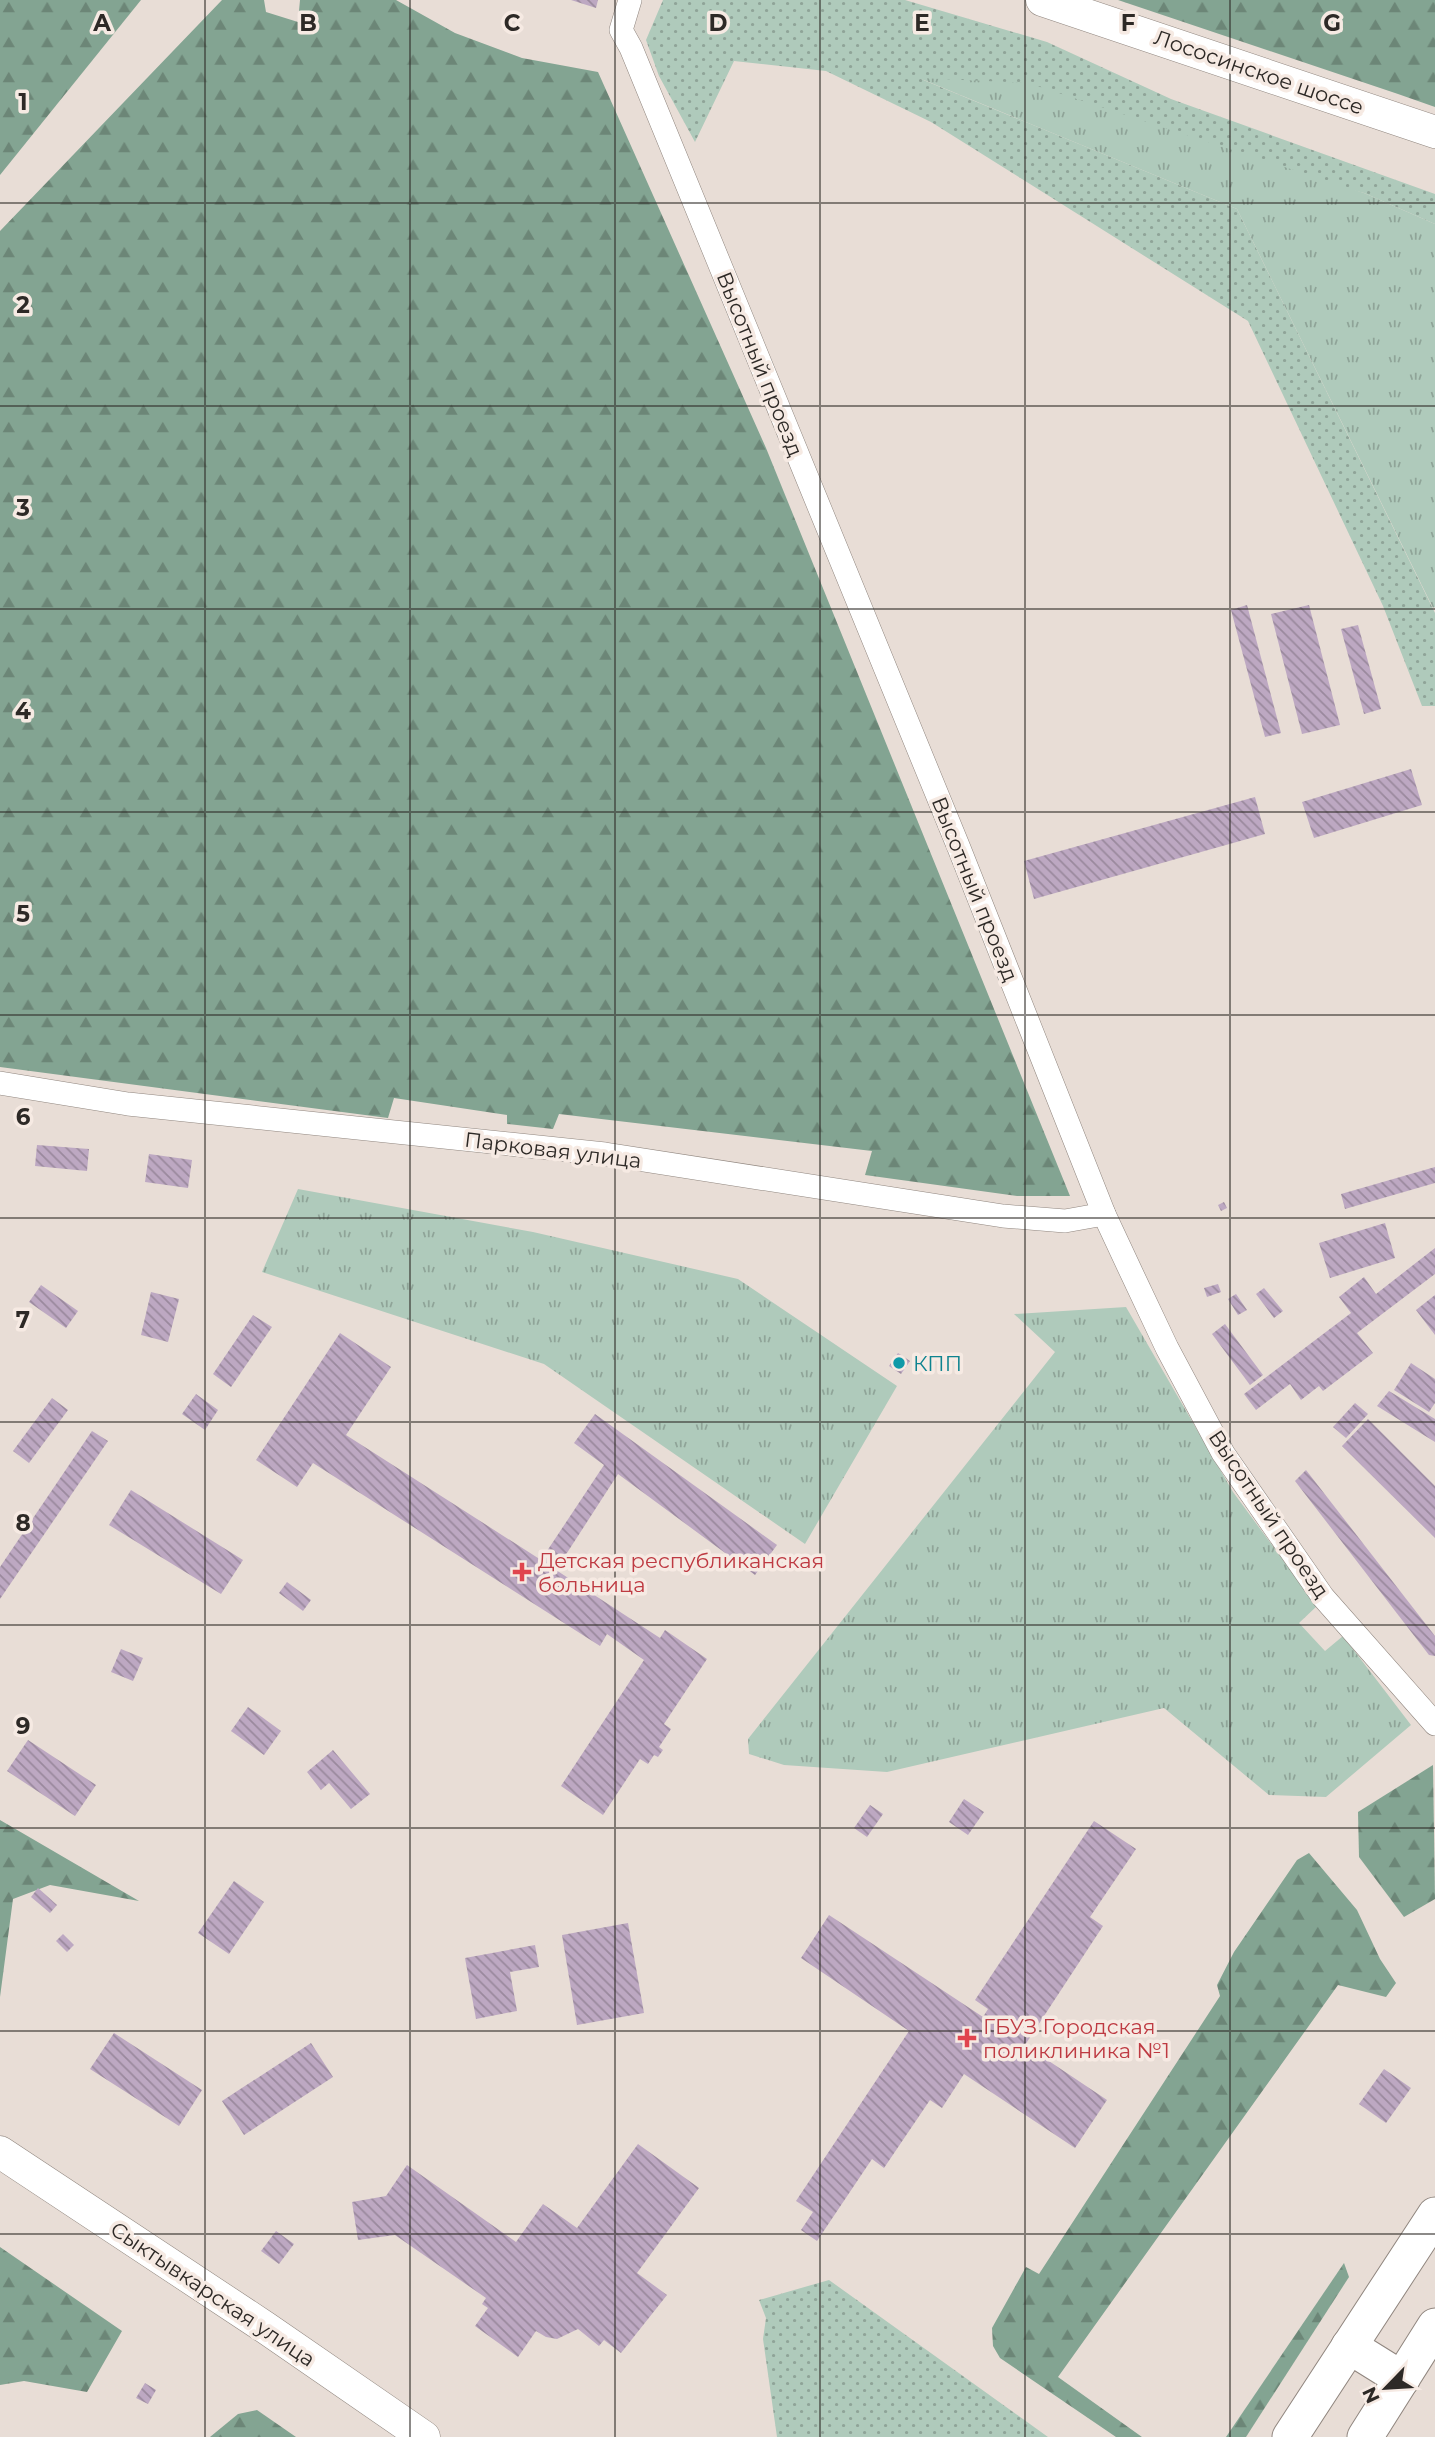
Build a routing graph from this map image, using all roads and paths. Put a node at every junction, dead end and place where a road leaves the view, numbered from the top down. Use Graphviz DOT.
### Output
graph roads {
  1 [pos="630,0"];
  2 [pos="1042,0"];
  3 [pos="1435,132"];
  4 [pos="0,1083"];
  5 [pos="1104,1214"];
  6 [pos="1435,1724"];
  7 [pos="0,2152"];
  8 [pos="1435,2215"];
  9 [pos="1435,2326"];
  10 [pos="1349,2346"];
  11 [pos="1402,2379"];
  12 [pos="424,2437"];
  13 [pos="1290,2437"];
  14 [pos="1365,2437"];
  1 -- 5 [label="street, Высотный проезд"];
  2 -- 3 [label="main road, Лососинское шоссе"];
  4 -- 5 [label="street, Парковая улица"];
  5 -- 6 [label="street, Высотный проезд"];
  7 -- 12 [label="main road, Сыктывкарская улица"];
  8 -- 10 [label="main road"];
  9 -- 11 [label="main road"];
  10 -- 11 [label="main road"];
  10 -- 13 [label="main road"];
  11 -- 14 [label="main road"];
}
